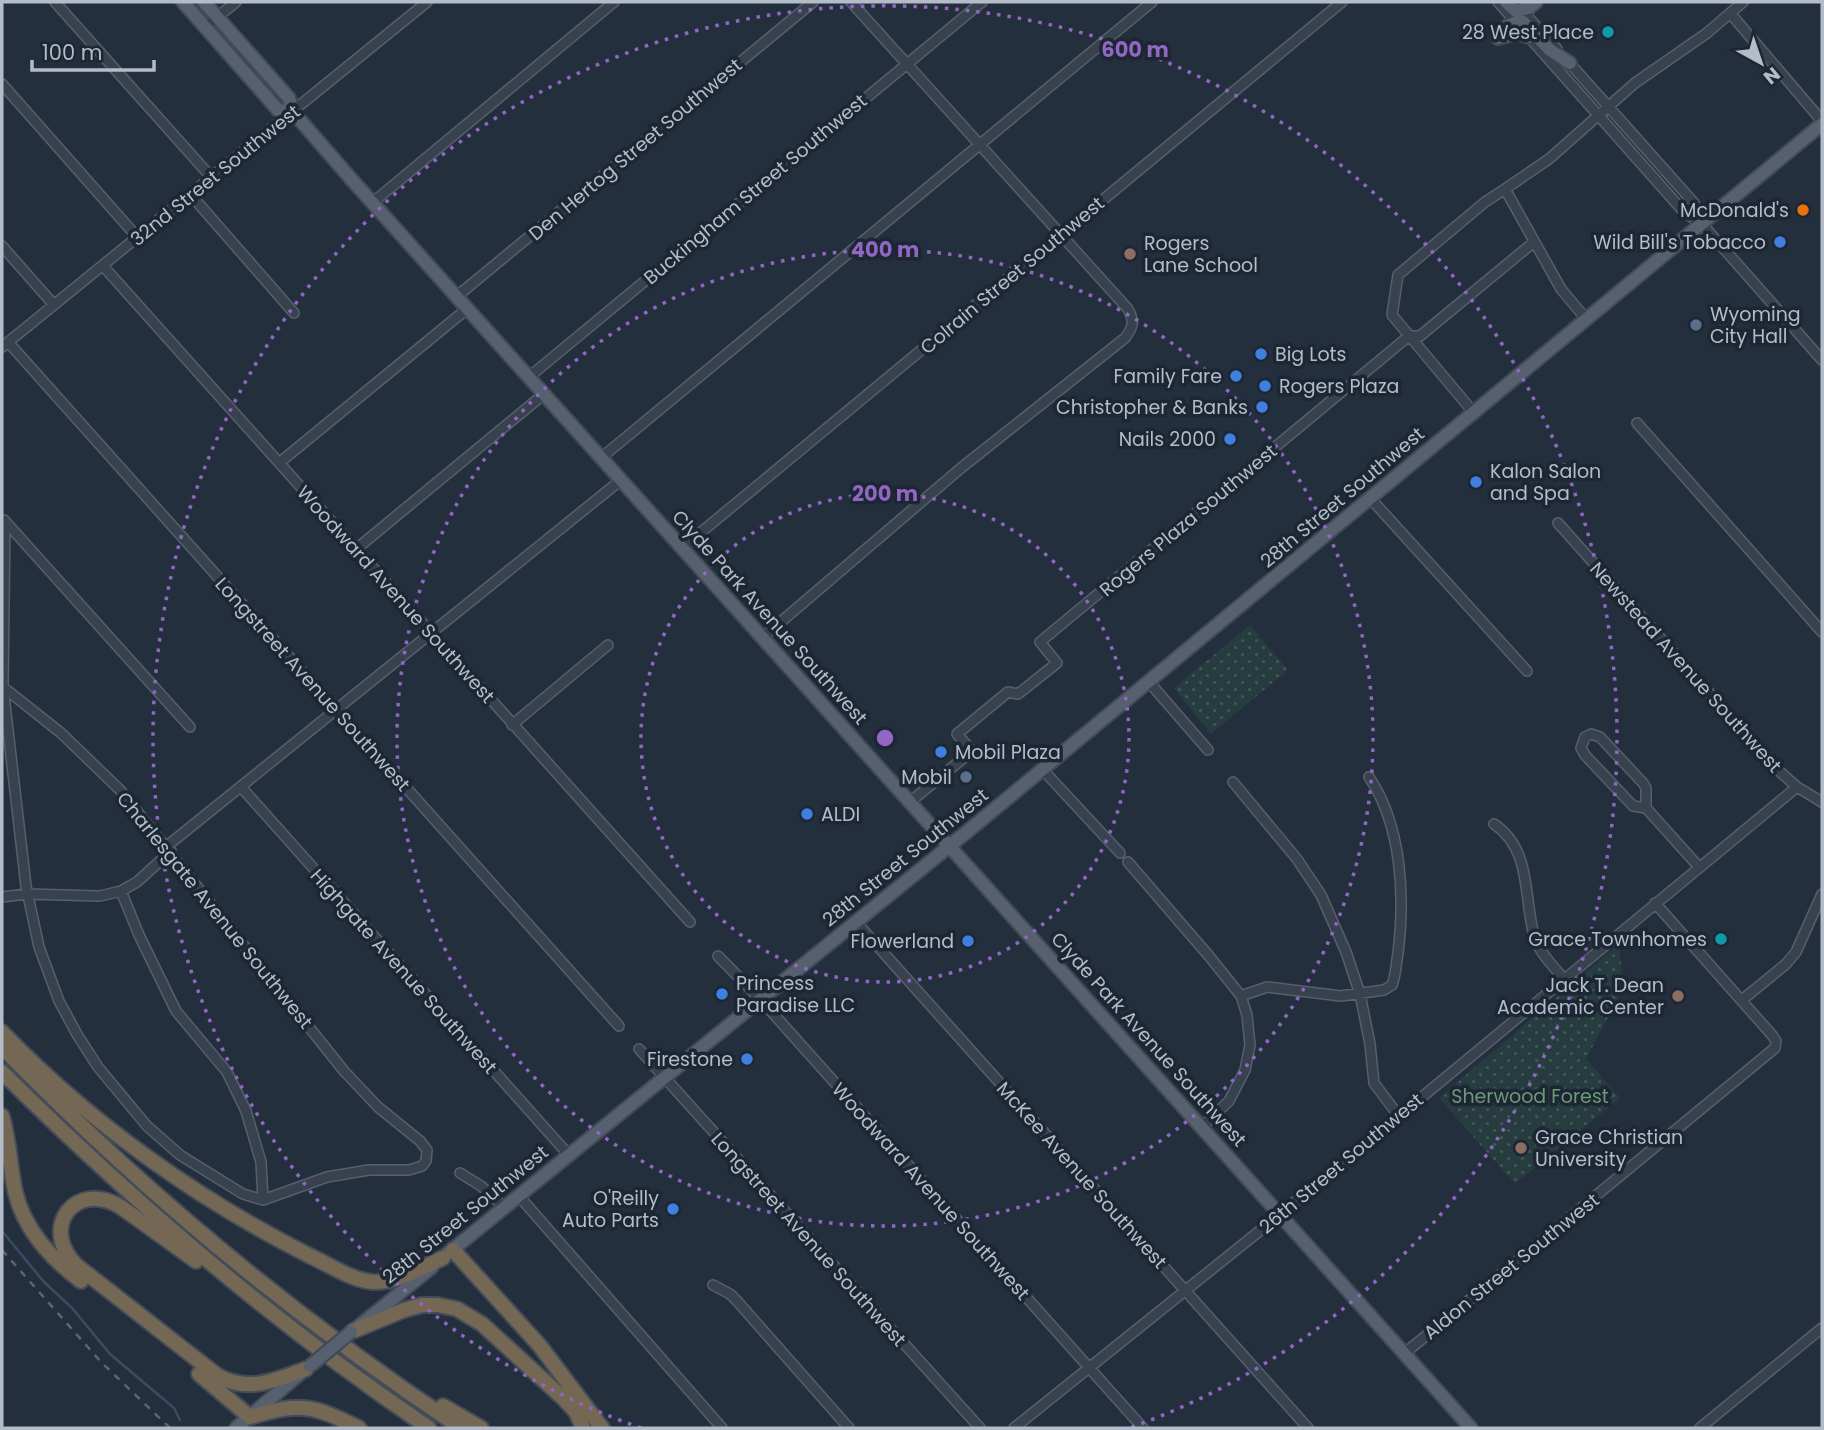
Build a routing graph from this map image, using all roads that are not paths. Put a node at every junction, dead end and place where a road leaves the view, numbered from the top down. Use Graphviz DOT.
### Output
graph roads {
  1 [pos="55,2"];
  2 [pos="183,2"];
  3 [pos="204,2"];
  4 [pos="236,2"];
  5 [pos="426,2"];
  6 [pos="614,2"];
  7 [pos="813,2"];
  8 [pos="851,2"];
  9 [pos="982,2"];
  10 [pos="1152,2"];
  11 [pos="1342,2"];
  12 [pos="1743,2"];
  13 [pos="1535,3"];
  14 [pos="1510,8"];
  15 [pos="1730,13"];
  16 [pos="218,17"];
  17 [pos="1532,22"];
  18 [pos="205,27"];
  19 [pos="1529,37"];
  20 [pos="1570,63"];
  21 [pos="907,64"];
  22 [pos="2,84"];
  23 [pos="1608,107"];
  24 [pos="293,112"];
  25 [pos="1598,115"];
  26 [pos="1822,123"];
  27 [pos="979,144"];
  28 [pos="212,178"];
  29 [pos="1505,189"];
  30 [pos="191,195"];
  31 [pos="372,203"];
  32 [pos="1702,224"];
  33 [pos="1061,235"];
  34 [pos="138,238"];
  35 [pos="1534,242"];
  36 [pos="2,246"];
  37 [pos="103,266"];
  38 [pos="456,297"];
  39 [pos="54,305"];
  40 [pos="468,309"];
  41 [pos="294,313"];
  42 [pos="1587,320"];
  43 [pos="1409,336"];
  44 [pos="5,344"];
  45 [pos="1821,356"];
  46 [pos="529,377"];
  47 [pos="544,394"];
  48 [pos="1474,413"];
  49 [pos="1637,423"];
  50 [pos="601,458"];
  51 [pos="279,463"];
  52 [pos="621,480"];
  53 [pos="1371,499"];
  54 [pos="3,520"];
  55 [pos="1558,523"];
  56 [pos="682,548"];
  57 [pos="355,550"];
  58 [pos="1822,632"];
  59 [pos="431,635"];
  60 [pos="762,638"];
  61 [pos="608,645"];
  62 [pos="1527,671"];
  63 [pos="1149,682"];
  64 [pos="2,686"];
  65 [pos="336,711"];
  66 [pos="512,725"];
  67 [pos="190,727"];
  68 [pos="1208,750"];
  69 [pos="1043,769"];
  70 [pos="1369,777"];
  71 [pos="1233,782"];
  72 [pos="241,787"];
  73 [pos="1797,788"];
  74 [pos="910,802"];
  75 [pos="1822,802"];
  76 [pos="1646,808"];
  77 [pos="1494,824"];
  78 [pos="950,846"];
  79 [pos="169,848"];
  80 [pos="1120,853"];
  81 [pos="1128,862"];
  82 [pos="1699,867"];
  83 [pos="121,891"];
  84 [pos="27,894"];
  85 [pos="1822,894"];
  86 [pos="2,897"];
  87 [pos="1655,903"];
  88 [pos="690,922"];
  89 [pos="856,922"];
  90 [pos="718,956"];
  91 [pos="1564,979"];
  92 [pos="1360,994"];
  93 [pos="1241,996"];
  94 [pos="761,1000"];
  95 [pos="1742,1000"];
  96 [pos="619,1026"];
  97 [pos="2,1032"];
  98 [pos="2,1047"];
  99 [pos="639,1049"];
  100 [pos="2,1072"];
  101 [pos="664,1077"];
  102 [pos="1398,1115"];
  103 [pos="2,1116"];
  104 [pos="1202,1127"];
  105 [pos="568,1154"];
  106 [pos="460,1173"];
  107 [pos="518,1195"];
  108 [pos="263,1200"];
  109 [pos="505,1207"];
  110 [pos="1280,1214"];
  111 [pos="448,1254"];
  112 [pos="713,1285"];
  113 [pos="240,1288"];
  114 [pos="1185,1289"];
  115 [pos="1822,1328"];
  116 [pos="352,1332"];
  117 [pos="1405,1353"];
  118 [pos="308,1368"];
  119 [pos="1089,1368"];
  120 [pos="382,1374"];
  121 [pos="250,1417"];
  122 [pos="236,1428"];
  123 [pos="359,1428"];
  124 [pos="429,1428"];
  125 [pos="461,1428"];
  126 [pos="481,1428"];
  127 [pos="583,1428"];
  128 [pos="602,1428"];
  129 [pos="722,1428"];
  130 [pos="849,1428"];
  131 [pos="980,1428"];
  132 [pos="1014,1428"];
  133 [pos="1143,1428"];
  134 [pos="1308,1428"];
  135 [pos="1471,1428"];
  136 [pos="1700,1428"];
  1 -- 28 [label="street"];
  2 -- 18 [label="main road, Clyde Park Avenue Southwest"];
  3 -- 16 [label="main road, Clyde Park Avenue Southwest"];
  4 -- 16 [label="street"];
  5 -- 24 [label="street, 32nd Street Southwest"];
  6 -- 31 [label="street"];
  7 -- 38 [label="street, Den Hertog Street Southwest"];
  8 -- 21 [label="street"];
  9 -- 21 [label="street, Buckingham Street Southwest"];
  10 -- 27 [label="street"];
  11 -- 33 [label="street, Colrain Street Southwest"];
  12 -- 15 [label="street"];
  13 -- 14 [label="main road"];
  13 -- 17 [label="main road"];
  14 -- 17 [label="street"];
  14 -- 19 [label="street"];
  14 -- 19 [label="main road"];
  14 -- 20 [label="main road"];
  15 -- 23 [label="street"];
  15 -- 26 [label="street"];
  16 -- 18 [label="street"];
  16 -- 24 [label="main road, Clyde Park Avenue Southwest"];
  17 -- 20 [label="street"];
  18 -- 24 [label="main road, Clyde Park Avenue Southwest"];
  19 -- 25 [label="street"];
  20 -- 23 [label="street"];
  21 -- 27 [label="street"];
  21 -- 46 [label="street, Buckingham Street Southwest"];
  22 -- 34 [label="street"];
  23 -- 25 [label="street"];
  23 -- 32 [label="street"];
  24 -- 28 [label="street, 32nd Street Southwest"];
  24 -- 31 [label="main road, Clyde Park Avenue Southwest"];
  25 -- 29 [label="street"];
  25 -- 32 [label="street"];
  26 -- 32 [label="main road, 28th Street Southwest"];
  27 -- 33 [label="street"];
  27 -- 50 [label="street"];
  28 -- 30 [label="street, 32nd Street Southwest"];
  29 -- 35 [label="street"];
  29 -- 43 [label="street"];
  30 -- 34 [label="street, 32nd Street Southwest"];
  30 -- 41 [label="street"];
  31 -- 38 [label="main road, Clyde Park Avenue Southwest"];
  32 -- 42 [label="main road, 28th Street Southwest"];
  32 -- 45 [label="street"];
  33 -- 56 [label="street, Colrain Street Southwest"];
  33 -- 60 [label="street"];
  34 -- 37 [label="street, 32nd Street Southwest"];
  35 -- 42 [label="street"];
  35 -- 43 [label="street, Rogers Plaza Southwest"];
  36 -- 39 [label="street"];
  37 -- 39 [label="street, 32nd Street Southwest"];
  37 -- 51 [label="street, Woodward Avenue Southwest"];
  38 -- 40 [label="main road, Clyde Park Avenue Southwest"];
  39 -- 44 [label="street, 32nd Street Southwest"];
  40 -- 46 [label="main road, Clyde Park Avenue Southwest"];
  40 -- 51 [label="street"];
  42 -- 48 [label="main road, 28th Street Southwest"];
  43 -- 48 [label="street"];
  43 -- 74 [label="street, Rogers Plaza Southwest"];
  44 -- 65 [label="street, Longstreet Avenue Southwest"];
  46 -- 47 [label="main road, Clyde Park Avenue Southwest"];
  47 -- 50 [label="main road, Clyde Park Avenue Southwest"];
  47 -- 57 [label="street"];
  48 -- 53 [label="main road, 28th Street Southwest"];
  49 -- 58 [label="street"];
  50 -- 52 [label="main road, Clyde Park Avenue Southwest"];
  51 -- 57 [label="street, Woodward Avenue Southwest"];
  52 -- 56 [label="main road, Clyde Park Avenue Southwest"];
  52 -- 59 [label="street"];
  53 -- 62 [label="street"];
  53 -- 63 [label="main road, 28th Street Southwest"];
  54 -- 64 [label="street"];
  54 -- 67 [label="street"];
  55 -- 73 [label="street, Newstead Avenue Southwest"];
  56 -- 60 [label="main road, Clyde Park Avenue Southwest"];
  57 -- 59 [label="street, Woodward Avenue Southwest"];
  59 -- 65 [label="street"];
  59 -- 66 [label="street, Woodward Avenue Southwest"];
  60 -- 74 [label="main road, Clyde Park Avenue Southwest"];
  61 -- 66 [label="street"];
  63 -- 68 [label="street"];
  63 -- 69 [label="main road, 28th Street Southwest"];
  64 -- 79 [label="street, Charlesgate Avenue Southwest"];
  64 -- 84 [label="street"];
  65 -- 72 [label="street"];
  65 -- 96 [label="street, Longstreet Avenue Southwest"];
  66 -- 88 [label="street, Woodward Avenue Southwest"];
  69 -- 78 [label="main road, 28th Street Southwest"];
  69 -- 80 [label="street"];
  70 -- 92 [label="street"];
  71 -- 92 [label="street"];
  72 -- 79 [label="street"];
  72 -- 105 [label="street, Highgate Avenue Southwest"];
  73 -- 75 [label="street, Newstead Avenue Southwest"];
  73 -- 82 [label="street, 26th Street Southwest"];
  74 -- 78 [label="main road, Clyde Park Avenue Southwest"];
  76 -- 76 [label="street"];
  76 -- 82 [label="street"];
  77 -- 91 [label="street"];
  78 -- 89 [label="main road, 28th Street Southwest"];
  78 -- 104 [label="main road, Clyde Park Avenue Southwest"];
  79 -- 83 [label="street"];
  79 -- 108 [label="street, Charlesgate Avenue Southwest"];
  81 -- 93 [label="street"];
  82 -- 87 [label="street, 26th Street Southwest"];
  83 -- 84 [label="street"];
  83 -- 108 [label="street"];
  84 -- 86 [label="street"];
  84 -- 108 [label="street"];
  85 -- 95 [label="street"];
  87 -- 91 [label="street, 26th Street Southwest"];
  87 -- 95 [label="street"];
  89 -- 94 [label="main road, 28th Street Southwest"];
  89 -- 114 [label="street, McKee Avenue Southwest"];
  90 -- 94 [label="street, Woodward Avenue Southwest"];
  91 -- 102 [label="street, 26th Street Southwest"];
  92 -- 93 [label="street"];
  92 -- 102 [label="street"];
  93 -- 104 [label="street"];
  94 -- 101 [label="main road, 28th Street Southwest"];
  94 -- 119 [label="street, Woodward Avenue Southwest"];
  95 -- 117 [label="street, Aldon Street Southwest"];
  97 -- 111 [label="highway"];
  98 -- 120 [label="highway"];
  99 -- 101 [label="street, Longstreet Avenue Southwest"];
  100 -- 113 [label="highway"];
  101 -- 105 [label="main road, 28th Street Southwest"];
  101 -- 131 [label="street, Longstreet Avenue Southwest"];
  102 -- 110 [label="street, 26th Street Southwest"];
  103 -- 121 [label="highway"];
  104 -- 110 [label="main road, Clyde Park Avenue Southwest"];
  105 -- 107 [label="main road, 28th Street Southwest"];
  106 -- 109 [label="street"];
  107 -- 109 [label="main road, 28th Street Southwest"];
  107 -- 129 [label="street"];
  109 -- 111 [label="main road, 28th Street Southwest"];
  110 -- 114 [label="street, 26th Street Southwest"];
  110 -- 117 [label="main road, Clyde Park Avenue Southwest"];
  111 -- 116 [label="main road, 28th Street Southwest"];
  111 -- 128 [label="highway"];
  112 -- 130 [label="street"];
  113 -- 118 [label="highway"];
  113 -- 124 [label="highway"];
  114 -- 119 [label="street, 26th Street Southwest"];
  114 -- 134 [label="street, McKee Avenue Southwest"];
  115 -- 136 [label="street"];
  116 -- 118 [label="main road, 28th Street Southwest, bridge"];
  116 -- 127 [label="highway"];
  117 -- 135 [label="main road, Clyde Park Avenue Southwest"];
  118 -- 121 [label="main road, 28th Street Southwest"];
  119 -- 132 [label="street, 26th Street Southwest"];
  119 -- 133 [label="street, Woodward Avenue Southwest"];
  120 -- 125 [label="highway"];
  120 -- 126 [label="highway"];
  121 -- 122 [label="main road, 28th Street Southwest"];
  121 -- 123 [label="highway"];
}
